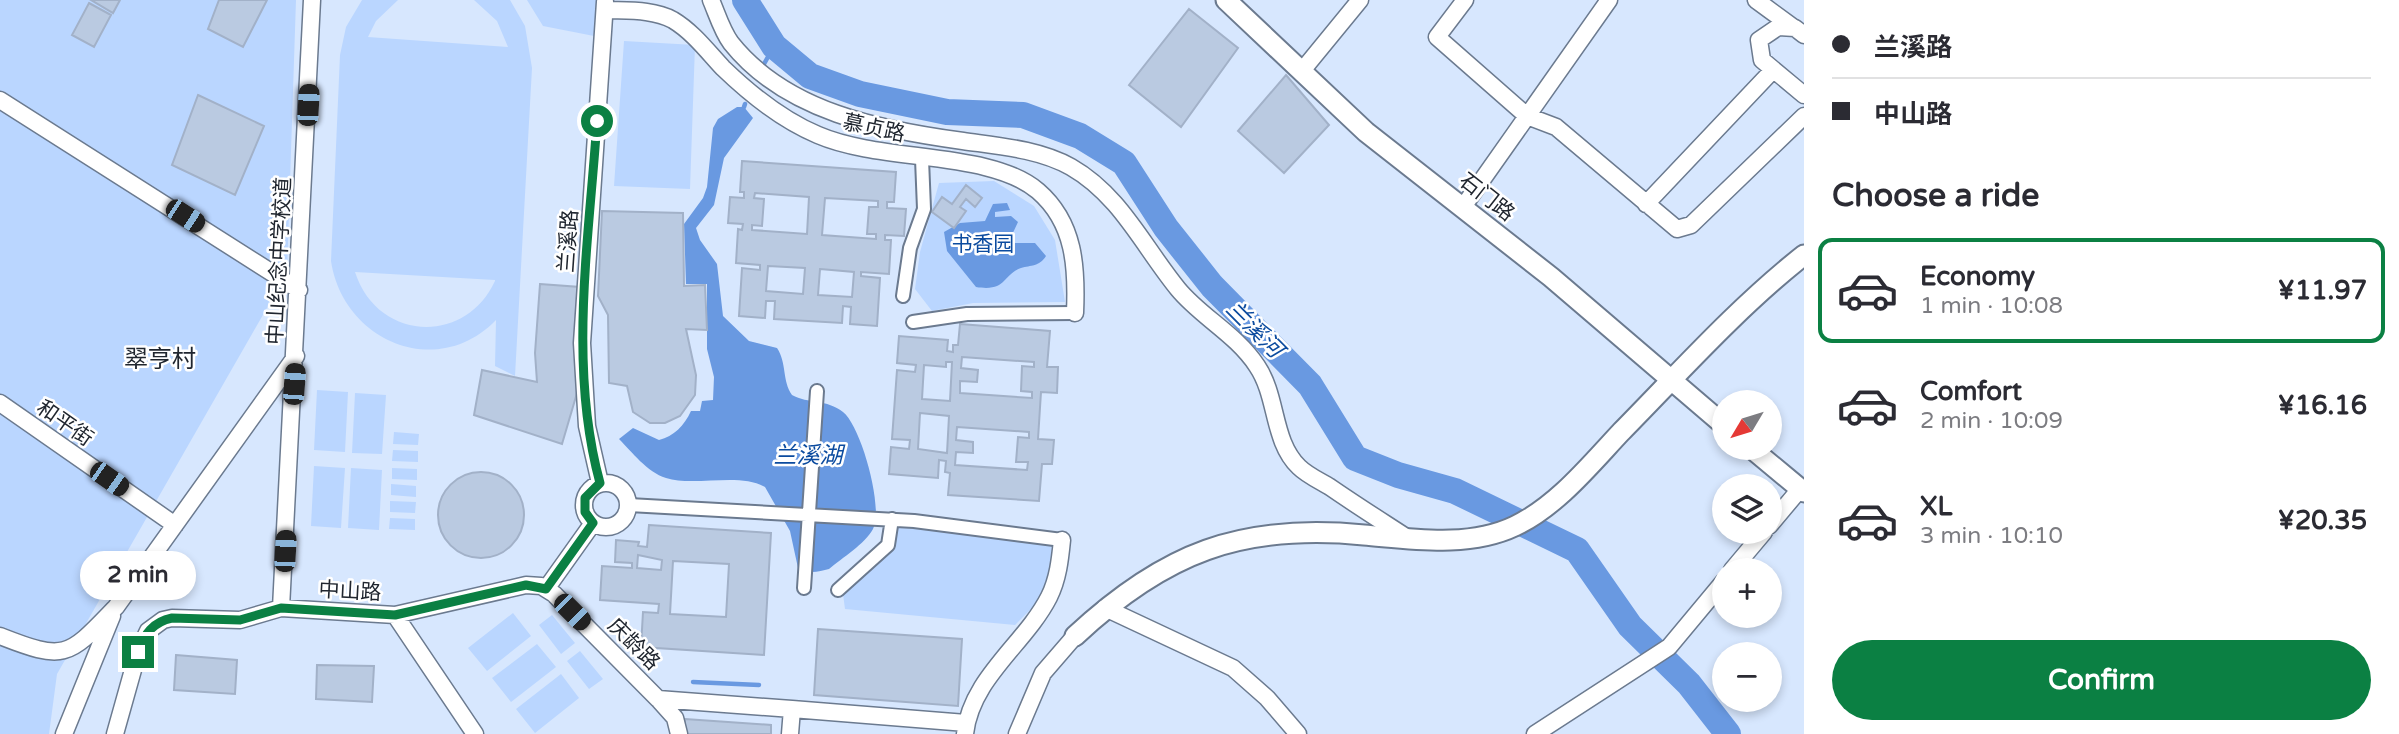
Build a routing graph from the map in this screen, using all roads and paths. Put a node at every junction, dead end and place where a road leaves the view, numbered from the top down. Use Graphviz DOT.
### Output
graph roads {
  1 [pos="313,0"];
  2 [pos="711,0"];
  3 [pos="1226,0"];
  4 [pos="1360,0"];
  5 [pos="1465,0"];
  6 [pos="1609,0"];
  7 [pos="1756,0"];
  8 [pos="605,5"];
  9 [pos="1799,32"];
  10 [pos="1773,70"];
  11 [pos="1301,72"];
  12 [pos="1804,95"];
  13 [pos="0,100"];
  14 [pos="1527,116"];
  15 [pos="1804,116"];
  16 [pos="922,159"];
  17 [pos="1646,204"];
  18 [pos="1463,207"];
  19 [pos="1804,255"];
  20 [pos="299,290"];
  21 [pos="903,296"];
  22 [pos="1075,313"];
  23 [pos="913,322"];
  24 [pos="296,356"];
  25 [pos="1671,381"];
  26 [pos="817,393"];
  27 [pos="0,403"];
  28 [pos="1712,415"];
  29 [pos="1766,460"];
  30 [pos="600,483"];
  31 [pos="1802,490"];
  32 [pos="629,505"];
  33 [pos="1782,512"];
  34 [pos="809,515"];
  35 [pos="886,519"];
  36 [pos="593,523"];
  37 [pos="175,525"];
  38 [pos="1409,539"];
  39 [pos="1062,540"];
  40 [pos="1754,544"];
  41 [pos="1742,558"];
  42 [pos="805,582"];
  43 [pos="546,589"];
  44 [pos="838,590"];
  45 [pos="1712,595"];
  46 [pos="116,607"];
  47 [pos="281,608"];
  48 [pos="1105,608"];
  49 [pos="395,615"];
  50 [pos="0,636"];
  51 [pos="1075,636"];
  52 [pos="658,699"];
  53 [pos="792,709"];
  54 [pos="966,728"];
  55 [pos="64,734"];
  56 [pos="115,734"];
  57 [pos="475,734"];
  58 [pos="679,734"];
  59 [pos="790,734"];
  60 [pos="1017,734"];
  61 [pos="1298,734"];
  62 [pos="1535,734"];
  1 -- 20 [label="street, 中山纪念中学校道"];
  2 -- 38 [label="street"];
  3 -- 11 [label="street, 石门路"];
  4 -- 11 [label="street"];
  5 -- 14 [label="street"];
  6 -- 14 [label="street"];
  7 -- 9 [label="street"];
  8 -- 16 [label="street, 慕贞路"];
  8 -- 30 [label="street, 兰溪路"];
  9 -- 10 [label="street"];
  10 -- 12 [label="street"];
  10 -- 17 [label="street"];
  11 -- 18 [label="street, 石门路"];
  13 -- 20 [label="street"];
  14 -- 17 [label="street"];
  14 -- 18 [label="street"];
  15 -- 17 [label="street"];
  16 -- 21 [label="street"];
  16 -- 22 [label="street, 慕贞路"];
  18 -- 25 [label="street, 石门路"];
  19 -- 25 [label="street"];
  20 -- 24 [label="street, 中山纪念中学校道"];
  22 -- 23 [label="street"];
  24 -- 37 [label="street"];
  24 -- 47 [label="street, 中山纪念中学校道"];
  25 -- 28 [label="street, 石门路"];
  25 -- 38 [label="street"];
  26 -- 34 [label="street"];
  27 -- 37 [label="street, 和平街"];
  29 -- 31 [label="street"];
  30 -- 32 [label="street"];
  30 -- 36 [label="street"];
  31 -- 33 [label="street"];
  32 -- 34 [label="street"];
  32 -- 36 [label="street"];
  34 -- 35 [label="street"];
  34 -- 42 [label="street"];
  35 -- 39 [label="street"];
  35 -- 44 [label="street"];
  36 -- 43 [label="street"];
  37 -- 46 [label="street"];
  38 -- 48 [label="street"];
  39 -- 54 [label="street"];
  40 -- 41 [label="street"];
  43 -- 49 [label="street"];
  43 -- 52 [label="street, 庆龄路"];
  45 -- 62 [label="street"];
  46 -- 50 [label="street"];
  46 -- 55 [label="street"];
  47 -- 49 [label="street, 中山路"];
  47 -- 56 [label="street, 中山路"];
  48 -- 51 [label="street"];
  48 -- 61 [label="street"];
  49 -- 57 [label="street, 中山路"];
  51 -- 60 [label="street"];
  52 -- 53 [label="street, 庆龄路"];
  52 -- 58 [label="street"];
  53 -- 54 [label="street, 庆龄路"];
  53 -- 59 [label="street"];
}
